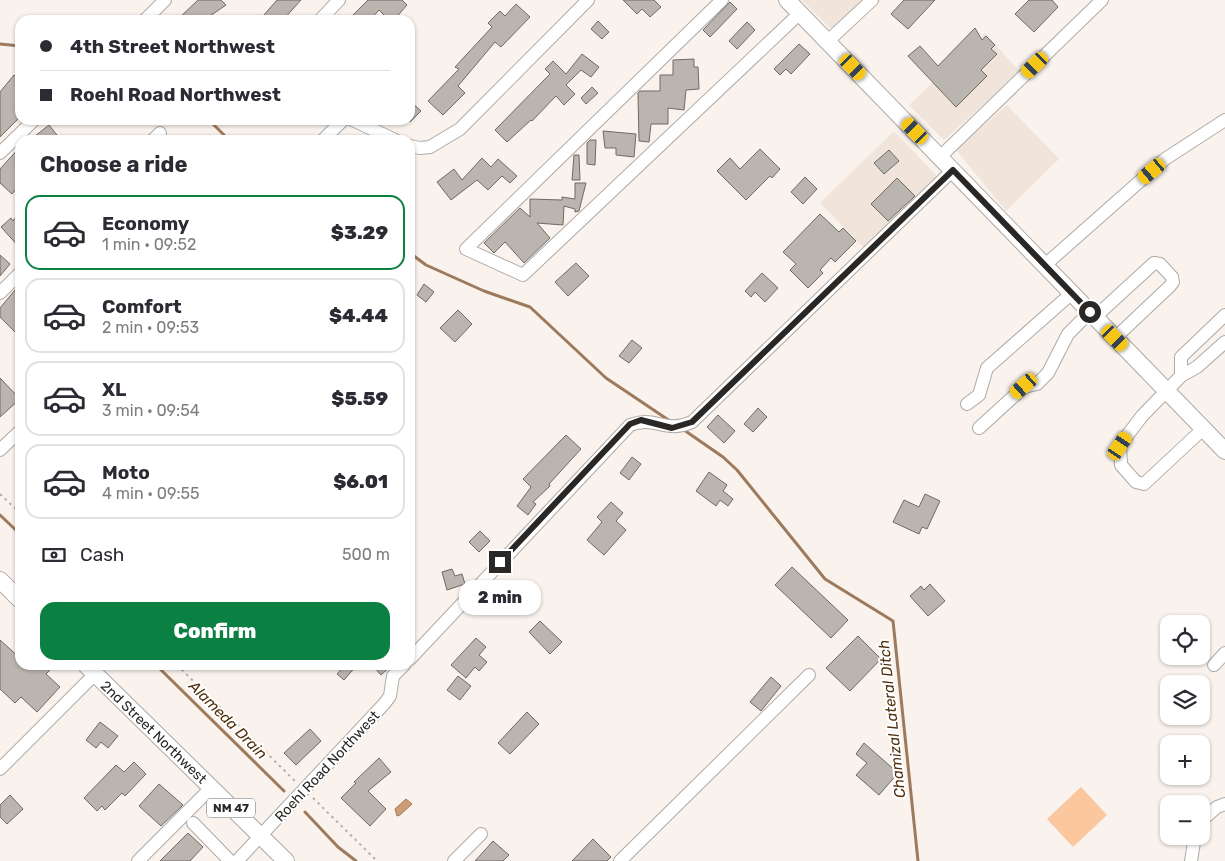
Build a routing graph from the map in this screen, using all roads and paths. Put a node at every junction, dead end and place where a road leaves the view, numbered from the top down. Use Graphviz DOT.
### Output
graph roads {
  1 [pos="165,0"];
  2 [pos="339,0"];
  3 [pos="588,0"];
  4 [pos="722,0"];
  5 [pos="787,0"];
  6 [pos="872,0"];
  7 [pos="1102,0"];
  8 [pos="800,12"];
  9 [pos="150,15"];
  10 [pos="325,15"];
  11 [pos="828,42"];
  12 [pos="1225,120"];
  13 [pos="29,125"];
  14 [pos="338,125"];
  15 [pos="364,125"];
  16 [pos="19,135"];
  17 [pos="328,135"];
  18 [pos="384,135"];
  19 [pos="15,138"];
  20 [pos="415,146"];
  21 [pos="0,153"];
  22 [pos="940,157"];
  23 [pos="953,170"];
  24 [pos="1045,266"];
  25 [pos="15,278"];
  26 [pos="0,293"];
  27 [pos="1072,293"];
  28 [pos="1093,314"];
  29 [pos="1225,315"];
  30 [pos="1115,338"];
  31 [pos="1225,342"];
  32 [pos="1181,376"];
  33 [pos="1166,390"];
  34 [pos="967,404"];
  35 [pos="979,428"];
  36 [pos="1203,429"];
  37 [pos="15,436"];
  38 [pos="0,450"];
  39 [pos="1225,451"];
  40 [pos="0,494"];
  41 [pos="15,509"];
  42 [pos="0,580"];
  43 [pos="15,595"];
  44 [pos="1225,653"];
  45 [pos="415,654"];
  46 [pos="1214,664"];
  47 [pos="91,670"];
  48 [pos="183,670"];
  49 [pos="399,670"];
  50 [pos="809,675"];
  51 [pos="0,769"];
  52 [pos="301,786"];
  53 [pos="211,788"];
  54 [pos="309,794"];
  55 [pos="1225,804"];
  56 [pos="1210,813"];
  57 [pos="193,823"];
  58 [pos="481,834"];
  59 [pos="261,837"];
  60 [pos="1193,845"];
  61 [pos="138,861"];
  62 [pos="230,861"];
  63 [pos="237,861"];
  64 [pos="286,861"];
  65 [pos="377,861"];
  66 [pos="454,861"];
  67 [pos="620,861"];
  68 [pos="1191,861"];
  1 -- 9 [label="street"];
  2 -- 10 [label="street"];
  3 -- 20 [label="street"];
  4 -- 8 [label="street"];
  5 -- 8 [label="main road"];
  6 -- 11 [label="street"];
  7 -- 22 [label="street"];
  8 -- 11 [label="main road"];
  11 -- 22 [label="main road"];
  12 -- 24 [label="street"];
  13 -- 16 [label="street"];
  14 -- 17 [label="street"];
  15 -- 18 [label="street"];
  19 -- 21 [label="street"];
  22 -- 23 [label="main road"];
  23 -- 24 [label="main road"];
  23 -- 45 [label="street"];
  24 -- 27 [label="main road"];
  25 -- 26 [label="street"];
  27 -- 28 [label="main road"];
  27 -- 34 [label="street"];
  28 -- 30 [label="main road"];
  28 -- 30 [label="street"];
  28 -- 35 [label="street"];
  29 -- 32 [label="street"];
  30 -- 33 [label="main road"];
  31 -- 32 [label="street"];
  32 -- 33 [label="street"];
  33 -- 36 [label="main road"];
  33 -- 36 [label="street"];
  36 -- 39 [label="main road"];
  37 -- 38 [label="street"];
  40 -- 41 [label="path"];
  42 -- 43 [label="main road"];
  44 -- 46 [label="street"];
  47 -- 51 [label="street"];
  47 -- 53 [label="main road, 2nd Street Northwest / NM 47"];
  48 -- 52 [label="path"];
  49 -- 59 [label="street, Roehl Road Northwest"];
  50 -- 67 [label="street"];
  53 -- 59 [label="main road, 2nd Street Northwest / NM 47"];
  53 -- 61 [label="street"];
  54 -- 65 [label="path"];
  55 -- 56 [label="street"];
  57 -- 62 [label="street"];
  58 -- 66 [label="street"];
  59 -- 63 [label="street, Roehl Road Northwest"];
  59 -- 64 [label="main road, 2nd Street Northwest / NM 47"];
  60 -- 68 [label="street"];
}
